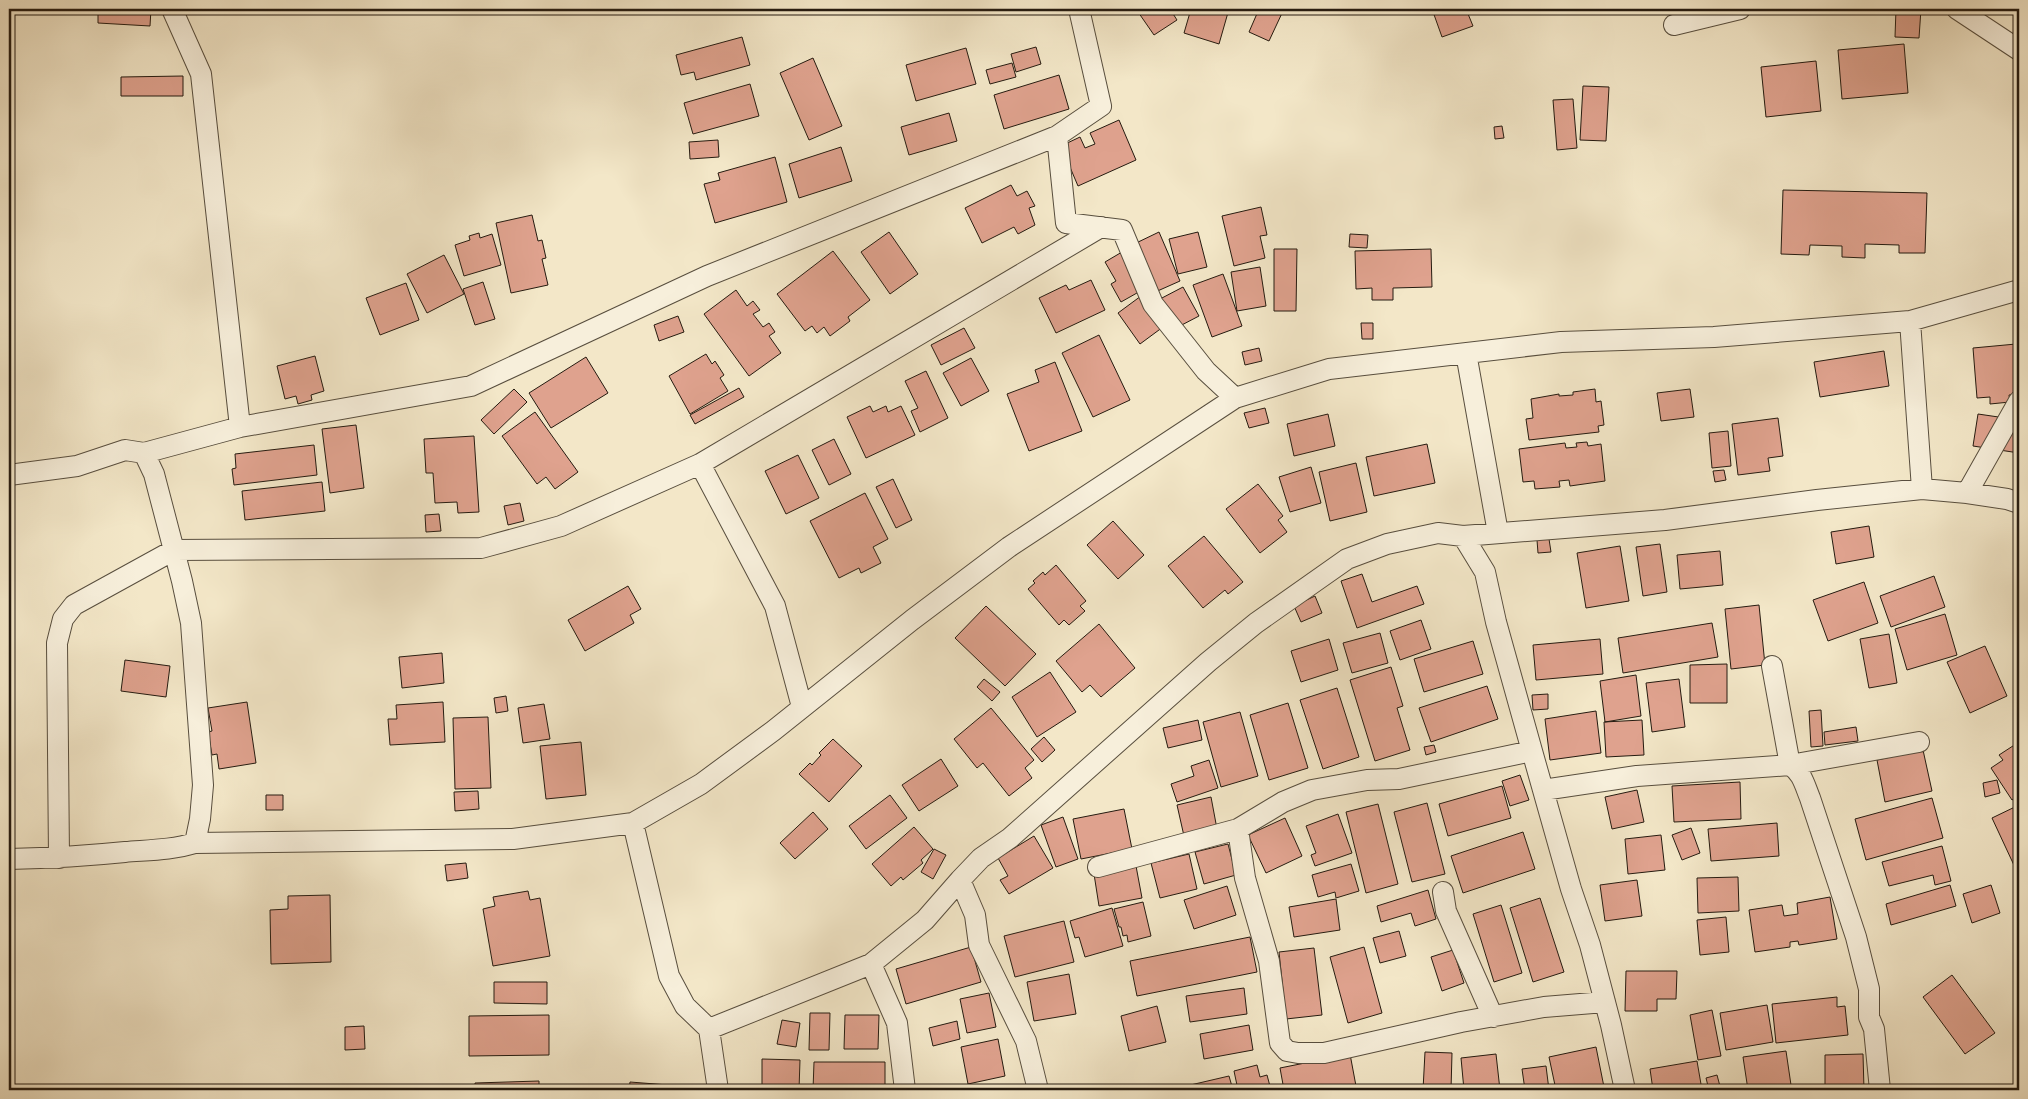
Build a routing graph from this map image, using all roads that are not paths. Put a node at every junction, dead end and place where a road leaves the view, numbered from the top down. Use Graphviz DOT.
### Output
graph roads {
  1 [pos="172,9"];
  2 [pos="1079,9"];
  3 [pos="1740,9"];
  4 [pos="1957,9"];
  5 [pos="1674,25"];
  6 [pos="2019,50"];
  7 [pos="1057,136"];
  8 [pos="1101,228"];
  9 [pos="2019,290"];
  10 [pos="1910,321"];
  11 [pos="1466,352"];
  12 [pos="1235,398"];
  13 [pos="2019,402"];
  14 [pos="240,427"];
  15 [pos="144,454"];
  16 [pos="700,464"];
  17 [pos="9,475"];
  18 [pos="1922,489"];
  19 [pos="1966,492"];
  20 [pos="2019,503"];
  21 [pos="1498,533"];
  22 [pos="1463,536"];
  23 [pos="174,550"];
  24 [pos="1772,666"];
  25 [pos="802,707"];
  26 [pos="1919,742"];
  27 [pos="1532,751"];
  28 [pos="1790,765"];
  29 [pos="1543,790"];
  30 [pos="633,823"];
  31 [pos="1238,829"];
  32 [pos="195,842"];
  33 [pos="59,858"];
  34 [pos="9,859"];
  35 [pos="1098,867"];
  36 [pos="960,880"];
  37 [pos="1443,892"];
  38 [pos="871,964"];
  39 [pos="1605,1002"];
  40 [pos="1493,1017"];
  41 [pos="710,1029"];
  42 [pos="718,1090"];
  43 [pos="906,1090"];
  44 [pos="1038,1090"];
  45 [pos="1625,1090"];
  46 [pos="1880,1090"];
  1 -- 14 [label="street"];
  2 -- 7 [label="street"];
  3 -- 5 [label="street"];
  4 -- 6 [label="street"];
  7 -- 8 [label="street"];
  7 -- 14 [label="street"];
  8 -- 12 [label="street"];
  8 -- 16 [label="street"];
  9 -- 10 [label="street"];
  10 -- 11 [label="street"];
  10 -- 18 [label="street"];
  11 -- 12 [label="street"];
  11 -- 21 [label="street"];
  12 -- 25 [label="street"];
  13 -- 19 [label="street"];
  14 -- 15 [label="street"];
  15 -- 17 [label="street"];
  15 -- 23 [label="street"];
  16 -- 23 [label="street"];
  16 -- 25 [label="street"];
  18 -- 19 [label="street"];
  18 -- 21 [label="street"];
  19 -- 20 [label="street"];
  21 -- 22 [label="street"];
  22 -- 27 [label="street"];
  22 -- 36 [label="street"];
  23 -- 32 [label="street"];
  23 -- 33 [label="street"];
  24 -- 28 [label="street"];
  25 -- 30 [label="street"];
  26 -- 28 [label="street"];
  27 -- 29 [label="street"];
  27 -- 31 [label="street"];
  28 -- 29 [label="street"];
  28 -- 46 [label="street"];
  29 -- 39 [label="street"];
  30 -- 32 [label="street"];
  30 -- 41 [label="street"];
  31 -- 35 [label="street"];
  31 -- 40 [label="street"];
  32 -- 33 [label="street"];
  33 -- 34 [label="street"];
  36 -- 38 [label="street"];
  36 -- 44 [label="street"];
  37 -- 40 [label="street"];
  38 -- 41 [label="street"];
  38 -- 43 [label="street"];
  39 -- 40 [label="street"];
  39 -- 45 [label="street"];
  41 -- 42 [label="street"];
}
